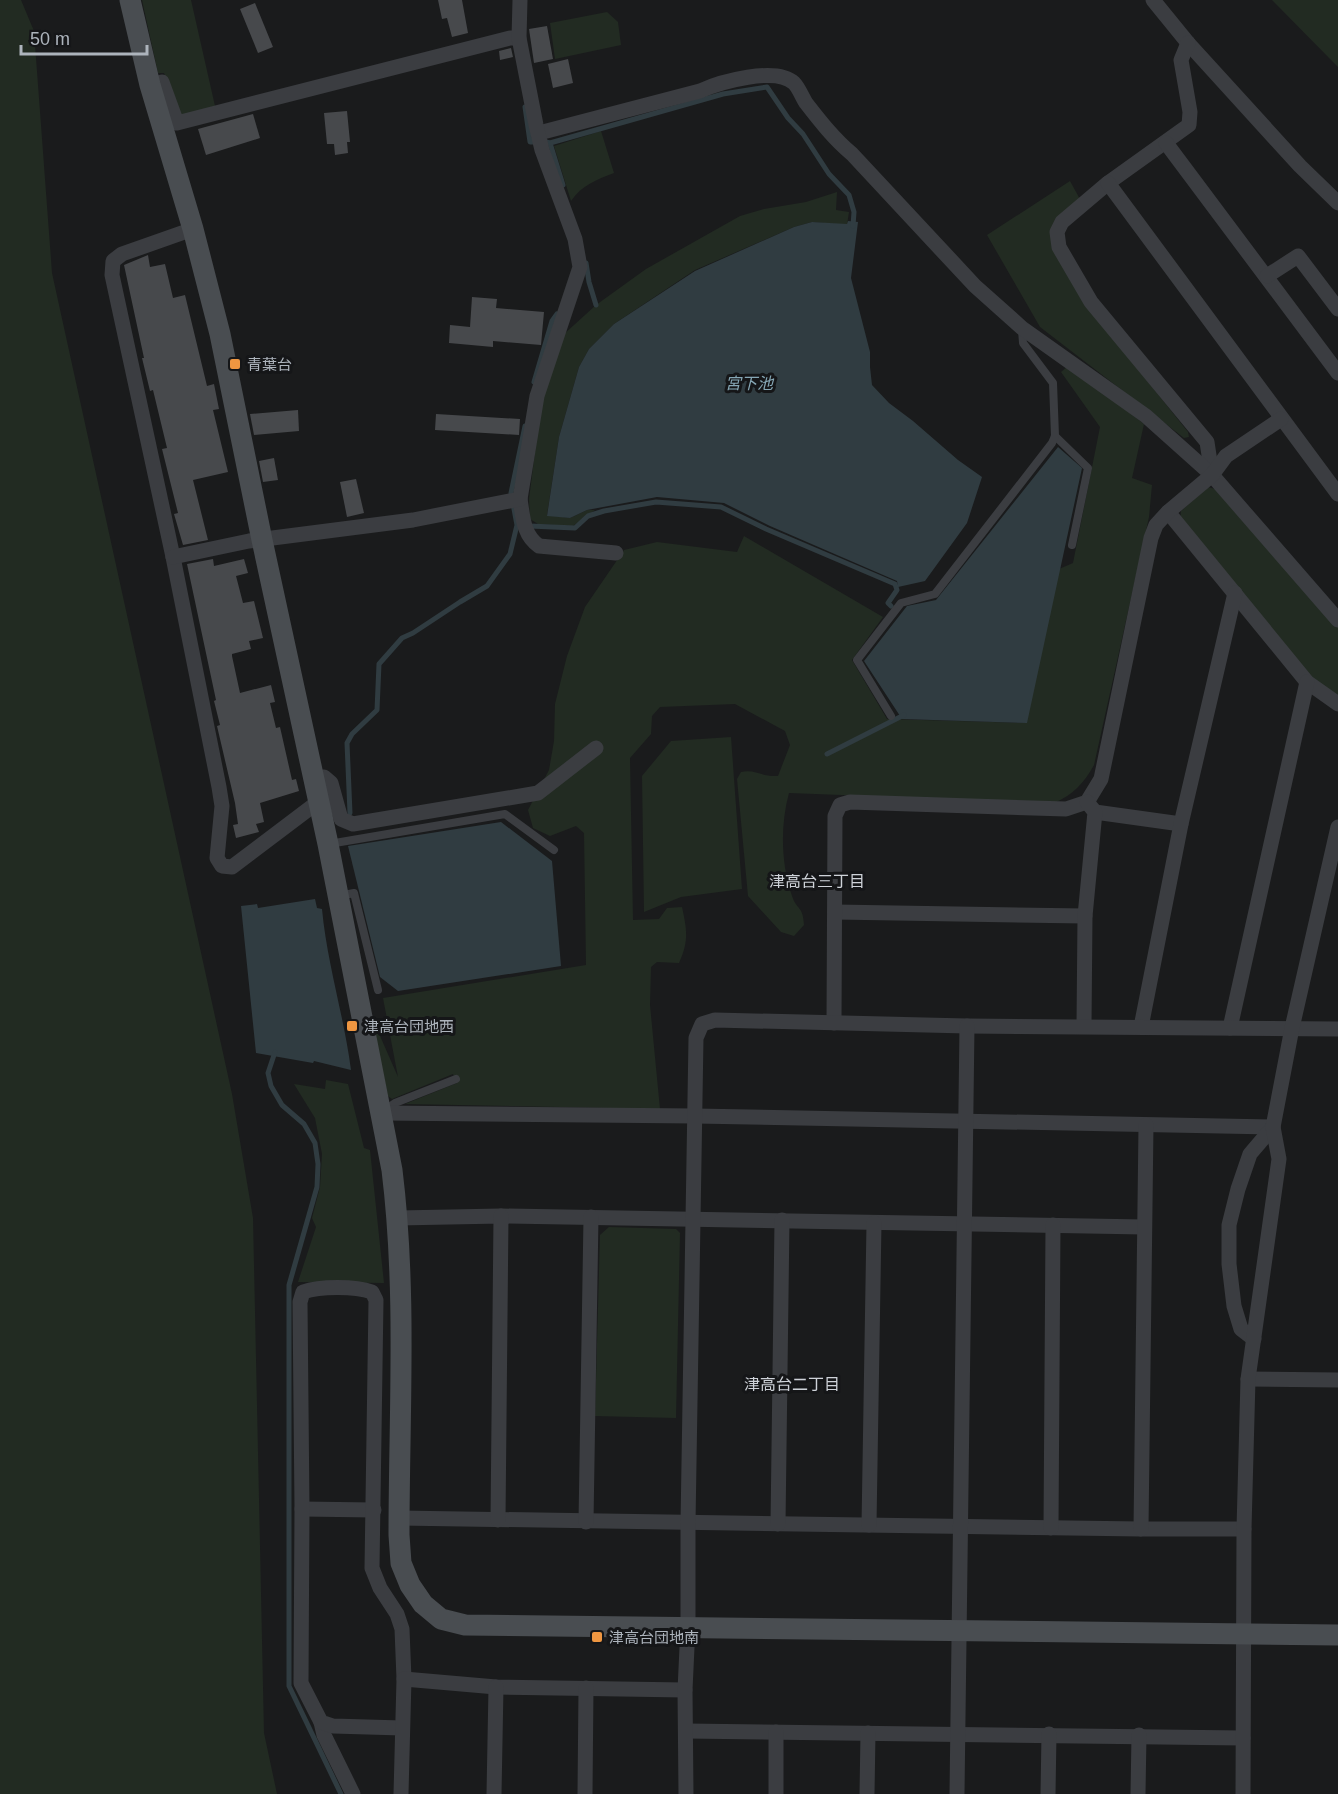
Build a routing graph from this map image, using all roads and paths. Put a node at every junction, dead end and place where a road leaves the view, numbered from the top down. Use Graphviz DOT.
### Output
graph roads {
  1 [pos="130,0"];
  2 [pos="520,0"];
  3 [pos="1153,0"];
  4 [pos="515,38"];
  5 [pos="1188,42"];
  6 [pos="150,85"];
  7 [pos="540,140"];
  8 [pos="1166,143"];
  9 [pos="1108,183"];
  10 [pos="1338,203"];
  11 [pos="193,229"];
  12 [pos="1267,276"];
  13 [pos="1338,309"];
  14 [pos="1022,328"];
  15 [pos="1338,373"];
  16 [pos="1281,419"];
  17 [pos="1055,436"];
  18 [pos="1212,475"];
  19 [pos="1338,494"];
  20 [pos="515,500"];
  21 [pos="1168,512"];
  22 [pos="262,540"];
  23 [pos="1072,545"];
  24 [pos="616,553"];
  25 [pos="173,557"];
  26 [pos="1235,593"];
  27 [pos="1338,620"];
  28 [pos="1307,682"];
  29 [pos="1338,704"];
  30 [pos="891,716"];
  31 [pos="597,748"];
  32 [pos="313,778"];
  33 [pos="318,802"];
  34 [pos="1091,807"];
  35 [pos="1182,824"];
  36 [pos="1338,826"];
  37 [pos="328,844"];
  38 [pos="554,850"];
  39 [pos="337,896"];
  40 [pos="835,912"];
  41 [pos="1086,916"];
  42 [pos="378,990"];
  43 [pos="834,1023"];
  44 [pos="1084,1025"];
  45 [pos="967,1026"];
  46 [pos="1141,1027"];
  47 [pos="1230,1028"];
  48 [pos="1293,1028"];
  49 [pos="1338,1029"];
  50 [pos="456,1079"];
  51 [pos="381,1113"];
  52 [pos="695,1116"];
  53 [pos="964,1121"];
  54 [pos="1146,1125"];
  55 [pos="1273,1127"];
  56 [pos="501,1216"];
  57 [pos="591,1217"];
  58 [pos="398,1218"];
  59 [pos="694,1219"];
  60 [pos="782,1220"];
  61 [pos="874,1223"];
  62 [pos="963,1224"];
  63 [pos="1053,1226"];
  64 [pos="1144,1227"];
  65 [pos="1254,1339"];
  66 [pos="1248,1379"];
  67 [pos="1338,1380"];
  68 [pos="302,1509"];
  69 [pos="374,1509"];
  70 [pos="399,1518"];
  71 [pos="498,1520"];
  72 [pos="586,1522"];
  73 [pos="688,1523"];
  74 [pos="778,1524"];
  75 [pos="869,1525"];
  76 [pos="961,1526"];
  77 [pos="1051,1528"];
  78 [pos="1141,1529"];
  79 [pos="1244,1529"];
  80 [pos="688,1626"];
  81 [pos="960,1631"];
  82 [pos="1245,1635"];
  83 [pos="1338,1635"];
  84 [pos="404,1679"];
  85 [pos="496,1687"];
  86 [pos="586,1688"];
  87 [pos="685,1690"];
  88 [pos="321,1722"];
  89 [pos="402,1728"];
  90 [pos="686,1731"];
  91 [pos="776,1732"];
  92 [pos="868,1733"];
  93 [pos="958,1733"];
  94 [pos="1049,1734"];
  95 [pos="1139,1735"];
  96 [pos="1244,1738"];
  97 [pos="353,1794"];
  98 [pos="401,1794"];
  99 [pos="494,1794"];
  100 [pos="585,1794"];
  101 [pos="686,1794"];
  102 [pos="776,1794"];
  103 [pos="867,1794"];
  104 [pos="957,1794"];
  105 [pos="1048,1794"];
  106 [pos="1138,1794"];
  107 [pos="1243,1794"];
  1 -- 6 [label="street"];
  2 -- 4 [label="street"];
  3 -- 5 [label="street"];
  4 -- 6 [label="street"];
  4 -- 7 [label="street"];
  5 -- 8 [label="street"];
  5 -- 10 [label="street"];
  6 -- 11 [label="street"];
  7 -- 14 [label="street"];
  7 -- 20 [label="street"];
  8 -- 9 [label="street"];
  8 -- 12 [label="street"];
  9 -- 16 [label="street"];
  9 -- 18 [label="street"];
  11 -- 22 [label="street"];
  11 -- 25 [label="street"];
  12 -- 13 [label="street"];
  12 -- 15 [label="street"];
  14 -- 17 [label="lane"];
  14 -- 18 [label="street"];
  16 -- 18 [label="street"];
  16 -- 19 [label="street"];
  17 -- 23 [label="lane"];
  17 -- 30 [label="lane"];
  18 -- 21 [label="street"];
  18 -- 27 [label="street"];
  20 -- 22 [label="street"];
  20 -- 24 [label="street"];
  21 -- 26 [label="street"];
  21 -- 34 [label="street"];
  22 -- 25 [label="street"];
  22 -- 32 [label="street"];
  25 -- 33 [label="street"];
  26 -- 28 [label="street"];
  26 -- 35 [label="street"];
  28 -- 29 [label="street"];
  28 -- 47 [label="street"];
  31 -- 32 [label="street"];
  32 -- 33 [label="street"];
  33 -- 37 [label="street"];
  34 -- 35 [label="street"];
  34 -- 40 [label="street"];
  34 -- 41 [label="street"];
  35 -- 46 [label="street"];
  36 -- 48 [label="street"];
  37 -- 38 [label="lane"];
  37 -- 39 [label="street"];
  39 -- 42 [label="lane"];
  39 -- 51 [label="street"];
  40 -- 41 [label="street"];
  40 -- 43 [label="street"];
  41 -- 44 [label="street"];
  43 -- 45 [label="street"];
  43 -- 52 [label="street"];
  44 -- 45 [label="street"];
  44 -- 46 [label="street"];
  45 -- 53 [label="street"];
  46 -- 47 [label="street"];
  47 -- 48 [label="street"];
  48 -- 49 [label="street"];
  48 -- 55 [label="street"];
  50 -- 51 [label="lane"];
  51 -- 52 [label="street"];
  51 -- 58 [label="street"];
  52 -- 53 [label="street"];
  52 -- 59 [label="street"];
  53 -- 54 [label="street"];
  53 -- 62 [label="street"];
  54 -- 55 [label="street"];
  54 -- 64 [label="street"];
  55 -- 65 [label="street"];
  55 -- 65 [label="street"];
  56 -- 57 [label="street"];
  56 -- 58 [label="street"];
  56 -- 71 [label="street"];
  57 -- 59 [label="street"];
  57 -- 72 [label="street"];
  58 -- 70 [label="street"];
  59 -- 60 [label="street"];
  59 -- 73 [label="street"];
  60 -- 61 [label="street"];
  60 -- 74 [label="street"];
  61 -- 62 [label="street"];
  61 -- 75 [label="street"];
  62 -- 63 [label="street"];
  62 -- 76 [label="street"];
  63 -- 64 [label="street"];
  63 -- 77 [label="street"];
  64 -- 78 [label="street"];
  65 -- 66 [label="street"];
  66 -- 67 [label="street"];
  66 -- 79 [label="street"];
  68 -- 69 [label="street"];
  68 -- 69 [label="street"];
  68 -- 88 [label="street"];
  69 -- 84 [label="street"];
  70 -- 71 [label="street"];
  70 -- 80 [label="street"];
  71 -- 72 [label="street"];
  72 -- 73 [label="street"];
  73 -- 74 [label="street"];
  73 -- 80 [label="street"];
  74 -- 75 [label="street"];
  75 -- 76 [label="street"];
  76 -- 77 [label="street"];
  76 -- 81 [label="street"];
  77 -- 78 [label="street"];
  78 -- 79 [label="street"];
  79 -- 82 [label="street"];
  80 -- 81 [label="street"];
  80 -- 87 [label="street"];
  81 -- 82 [label="street"];
  81 -- 93 [label="street"];
  82 -- 83 [label="street"];
  82 -- 96 [label="street"];
  84 -- 85 [label="street"];
  84 -- 89 [label="street"];
  85 -- 86 [label="street"];
  85 -- 99 [label="street"];
  86 -- 87 [label="street"];
  86 -- 100 [label="street"];
  87 -- 90 [label="street"];
  88 -- 89 [label="street"];
  88 -- 97 [label="street"];
  89 -- 98 [label="street"];
  90 -- 91 [label="street"];
  90 -- 101 [label="street"];
  91 -- 92 [label="street"];
  91 -- 102 [label="street"];
  92 -- 93 [label="street"];
  92 -- 103 [label="street"];
  93 -- 94 [label="street"];
  93 -- 104 [label="street"];
  94 -- 95 [label="street"];
  94 -- 105 [label="street"];
  95 -- 96 [label="street"];
  95 -- 106 [label="street"];
  96 -- 107 [label="street"];
}
